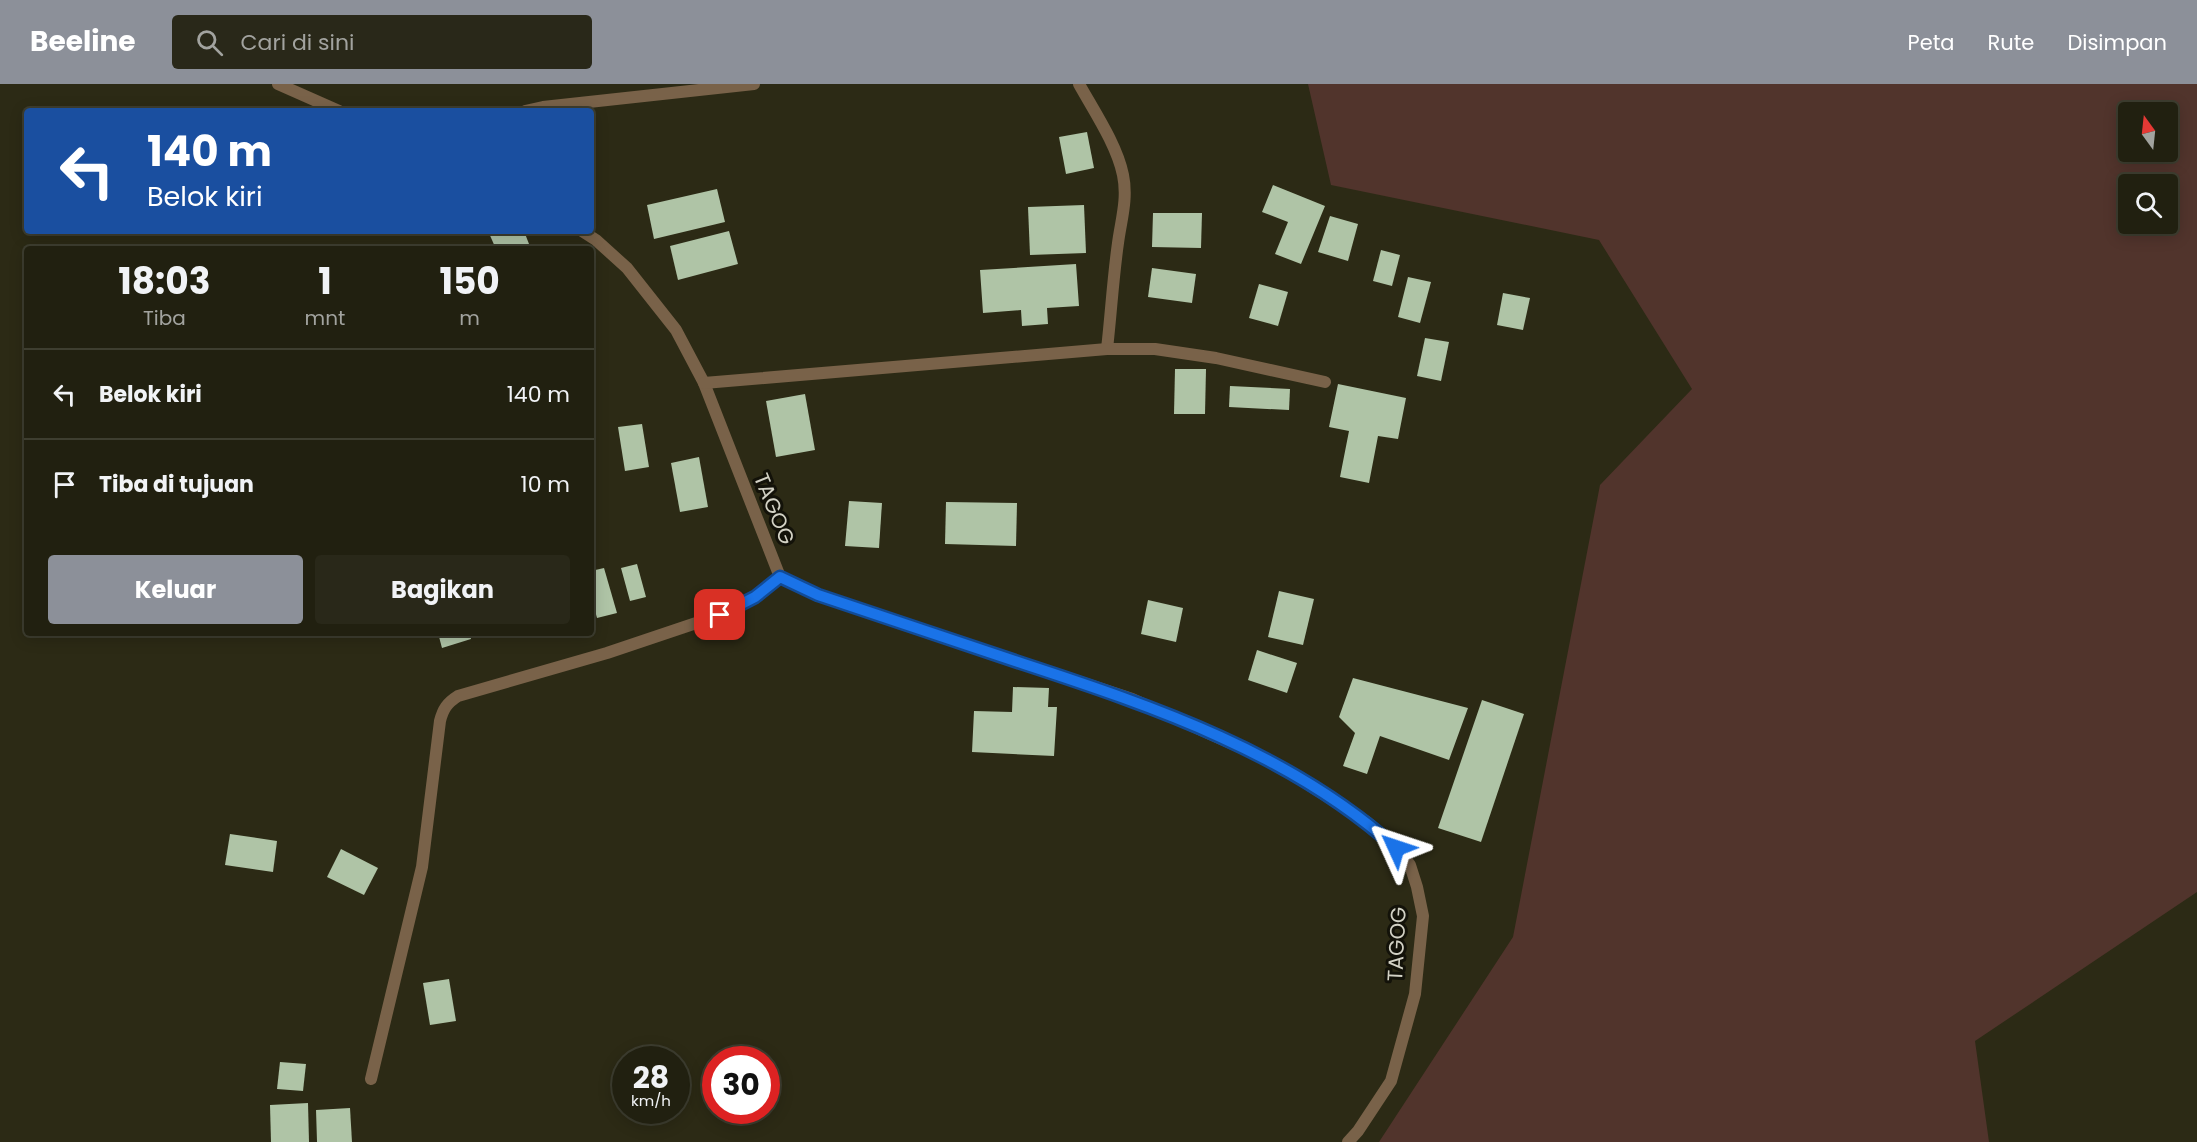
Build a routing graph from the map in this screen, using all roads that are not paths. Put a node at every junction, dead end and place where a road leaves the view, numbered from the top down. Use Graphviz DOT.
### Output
graph roads {
  1 [pos="278,84"];
  2 [pos="754,84"];
  3 [pos="1079,84"];
  4 [pos="332,108"];
  5 [pos="538,108"];
  6 [pos="587,234"];
  7 [pos="1107,349"];
  8 [pos="1325,382"];
  9 [pos="704,383"];
  10 [pos="780,577"];
  11 [pos="371,1079"];
  12 [pos="1348,1142"];
  1 -- 4 [label="street"];
  2 -- 5 [label="street"];
  3 -- 7 [label="street"];
  6 -- 9 [label="street, TAGOG"];
  7 -- 8 [label="street"];
  7 -- 9 [label="street"];
  9 -- 10 [label="street, TAGOG"];
  10 -- 11 [label="street"];
  10 -- 12 [label="street, TAGOG"];
}
